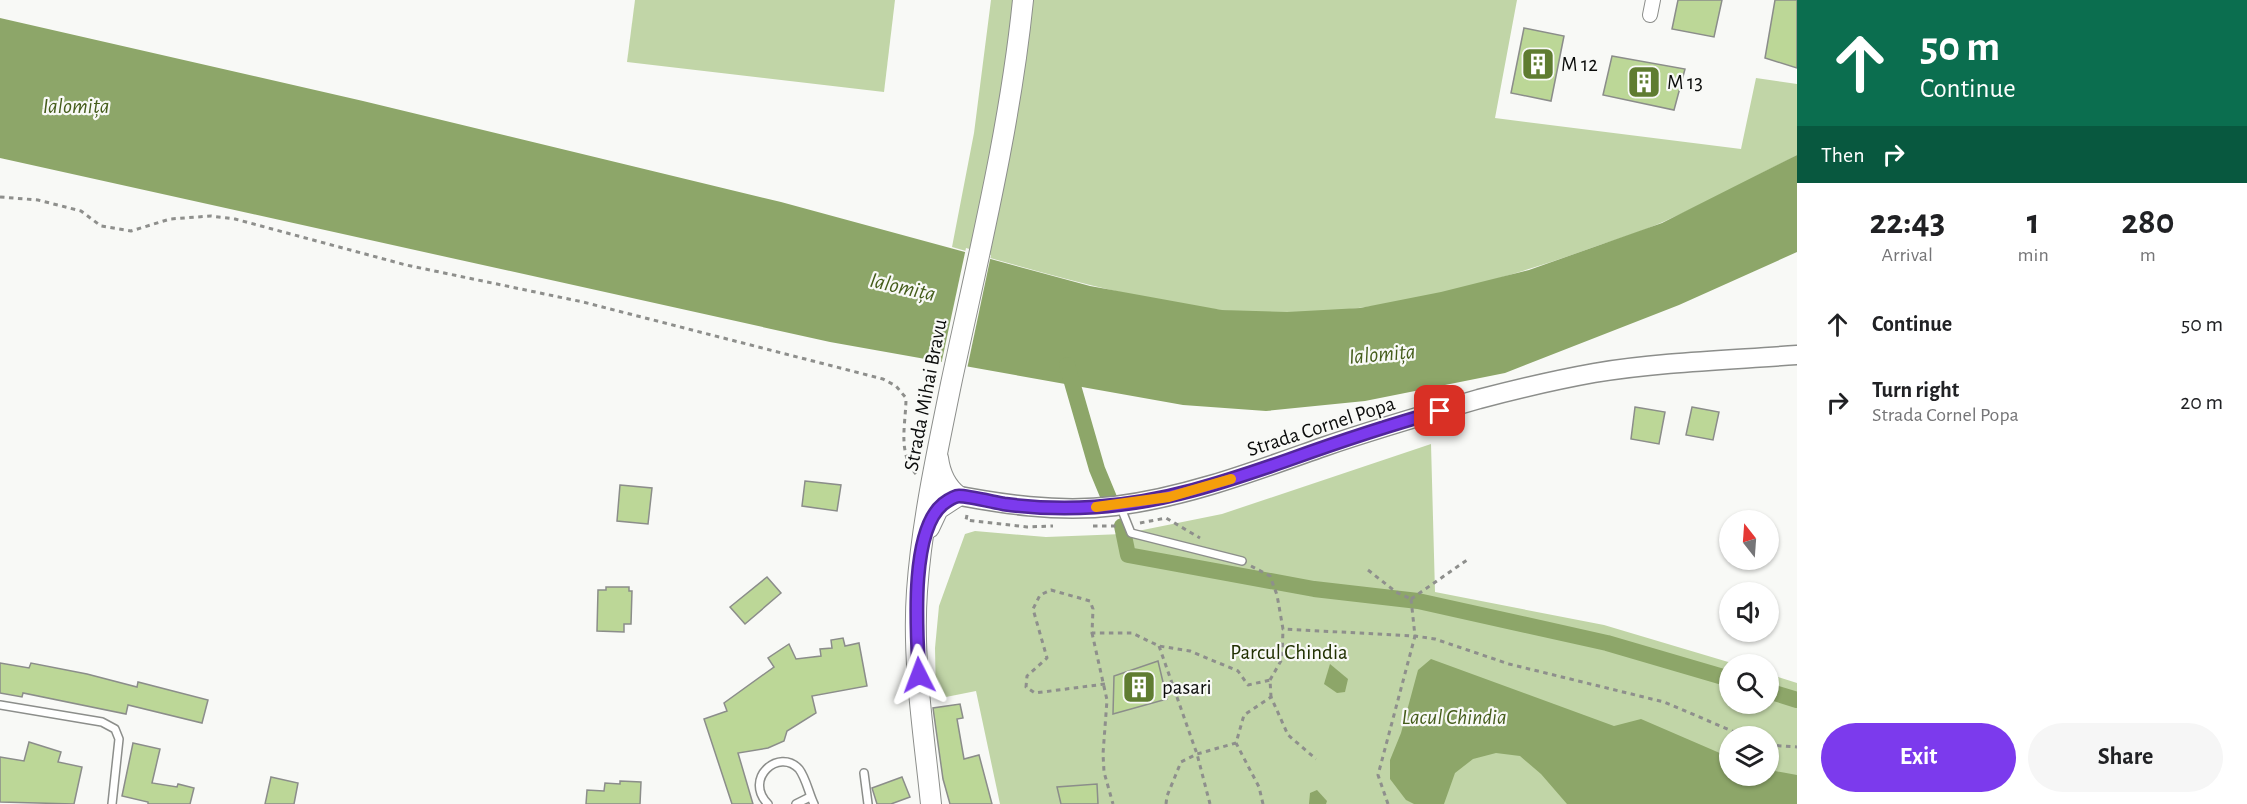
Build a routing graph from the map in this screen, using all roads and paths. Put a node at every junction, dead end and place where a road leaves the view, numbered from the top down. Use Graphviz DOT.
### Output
graph roads {
  1 [pos="1023,0"];
  2 [pos="1653,0"];
  3 [pos="1650,15"];
  4 [pos="0,197"];
  5 [pos="1797,355"];
  6 [pos="937,453"];
  7 [pos="930,490"];
  8 [pos="958,496"];
  9 [pos="1120,505"];
  10 [pos="921,550"];
  11 [pos="1467,560"];
  12 [pos="1242,561"];
  13 [pos="1368,570"];
  14 [pos="1270,576"];
  15 [pos="1411,599"];
  16 [pos="1284,629"];
  17 [pos="1092,633"];
  18 [pos="1415,636"];
  19 [pos="1159,646"];
  20 [pos="1270,680"];
  21 [pos="1105,684"];
  22 [pos="1271,697"];
  23 [pos="0,705"];
  24 [pos="1720,726"];
  25 [pos="1236,743"];
  26 [pos="1779,746"];
  27 [pos="1797,747"];
  28 [pos="1197,754"];
  29 [pos="1316,759"];
  30 [pos="864,773"];
  31 [pos="812,800"];
  32 [pos="112,804"];
  33 [pos="768,804"];
  34 [pos="796,804"];
  35 [pos="868,804"];
  36 [pos="931,804"];
  37 [pos="1113,804"];
  38 [pos="1166,804"];
  39 [pos="1210,804"];
  40 [pos="1263,804"];
  41 [pos="1388,804"];
  1 -- 6 [label="main road, Strada Mihai Bravu"];
  2 -- 3 [label="street"];
  4 -- 7 [label="path"];
  5 -- 9 [label="main road, Strada Cornel Popa"];
  6 -- 7 [label="main road, Strada Mihai Bravu"];
  6 -- 8 [label="main road"];
  7 -- 8 [label="main road, Strada Cornel Popa"];
  7 -- 10 [label="main road, Strada Mihai Bravu"];
  8 -- 9 [label="main road, Strada Cornel Popa"];
  8 -- 10 [label="main road"];
  9 -- 12 [label="lane"];
  10 -- 36 [label="main road, Strada Mihai Bravu"];
  11 -- 15 [label="path"];
  13 -- 15 [label="path"];
  14 -- 16 [label="path"];
  15 -- 18 [label="path"];
  16 -- 18 [label="path"];
  16 -- 20 [label="path"];
  17 -- 19 [label="path"];
  17 -- 21 [label="path"];
  17 -- 21 [label="path"];
  18 -- 24 [label="path"];
  18 -- 41 [label="path"];
  19 -- 20 [label="path"];
  19 -- 28 [label="path"];
  20 -- 22 [label="path"];
  21 -- 37 [label="path"];
  22 -- 25 [label="path"];
  22 -- 29 [label="path"];
  23 -- 32 [label="lane"];
  25 -- 28 [label="path"];
  25 -- 40 [label="path"];
  26 -- 27 [label="path"];
  28 -- 38 [label="path"];
  28 -- 39 [label="path"];
  30 -- 35 [label="lane"];
  31 -- 33 [label="lane"];
  31 -- 34 [label="lane"];
}
